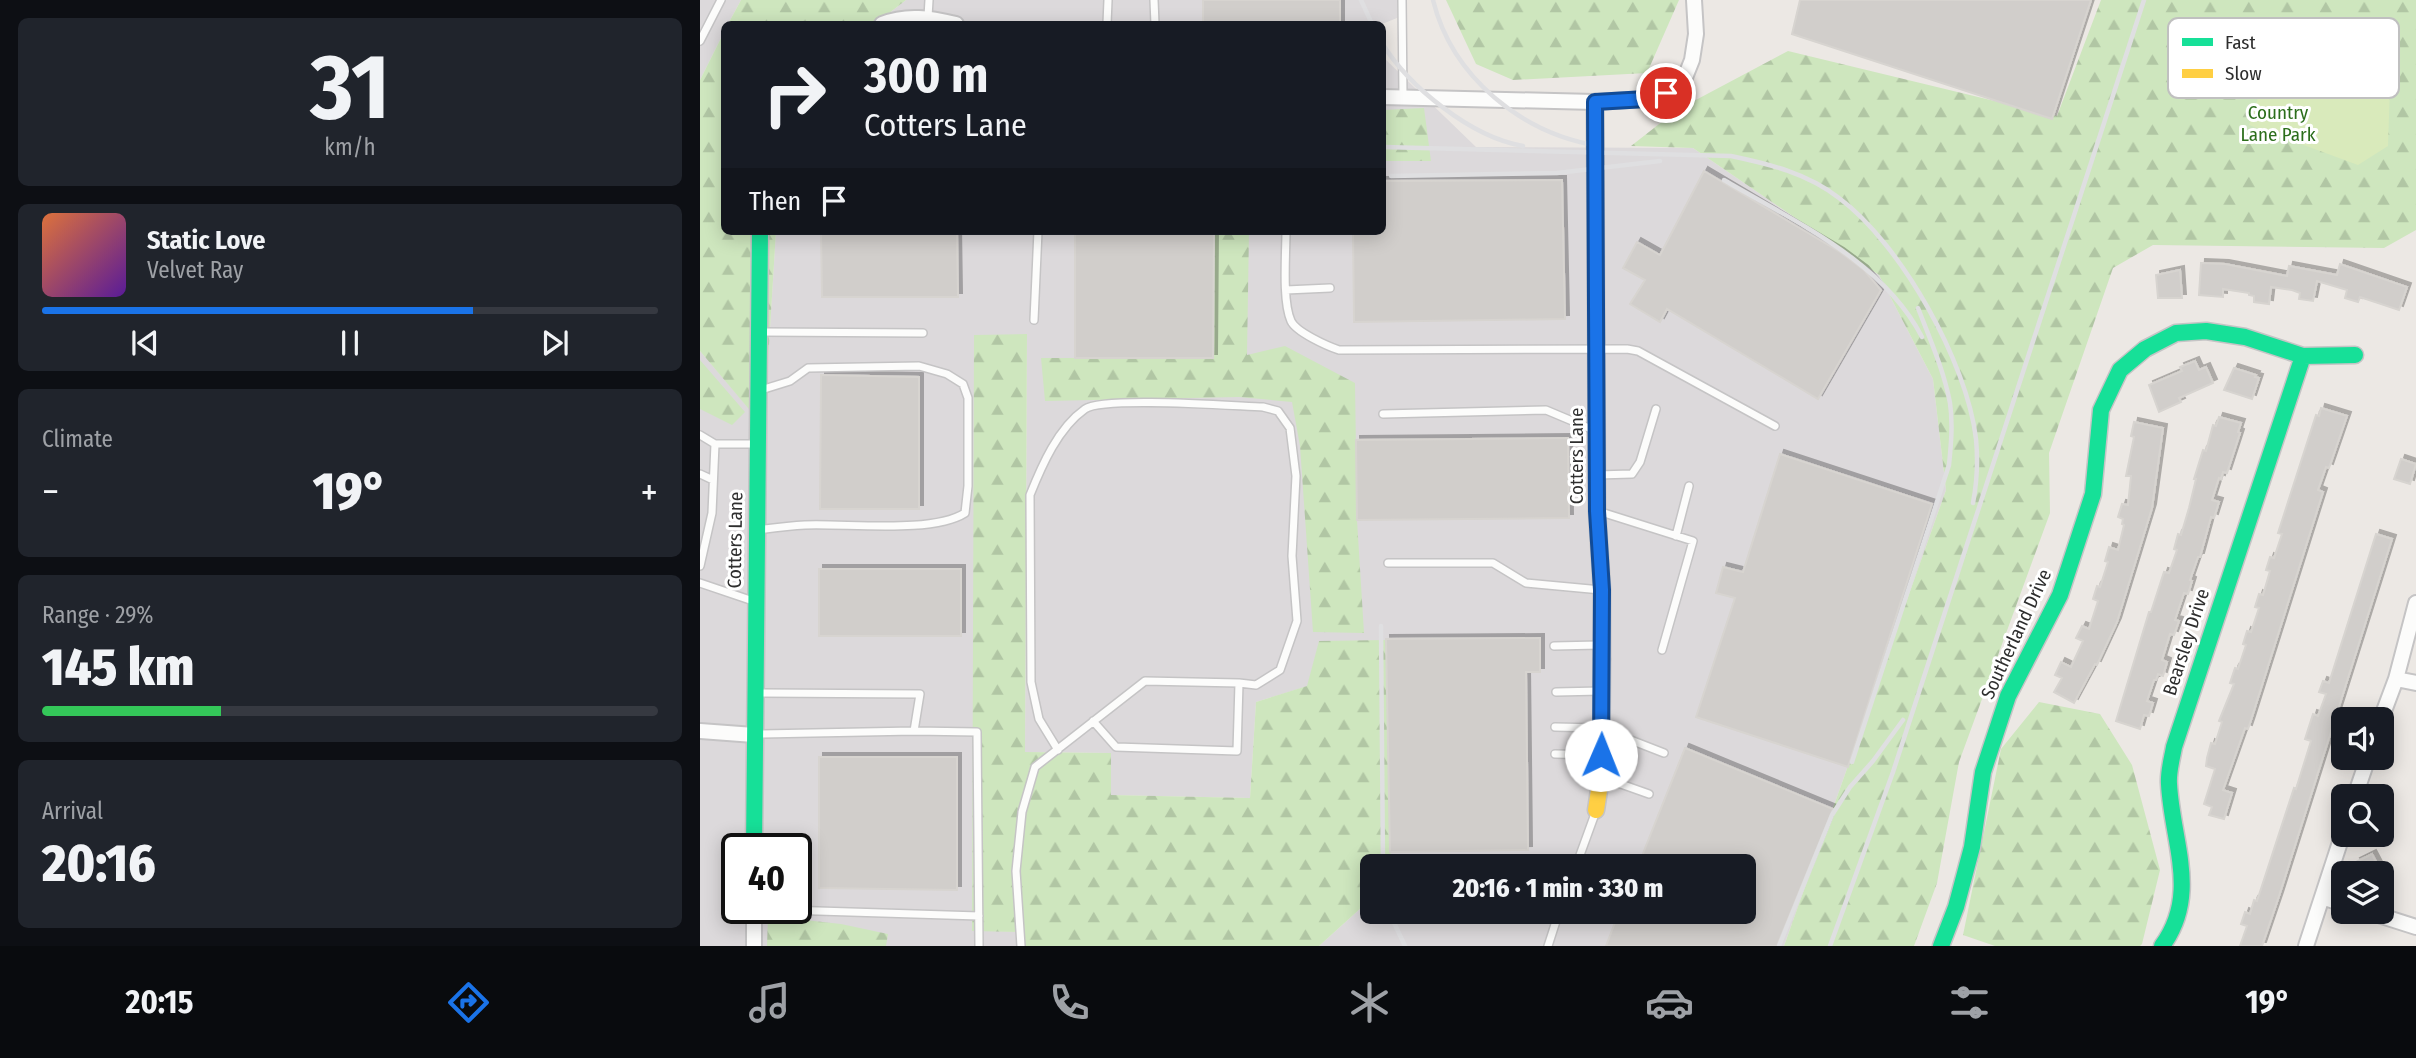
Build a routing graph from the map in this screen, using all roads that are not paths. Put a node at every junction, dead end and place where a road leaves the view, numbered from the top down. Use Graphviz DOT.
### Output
graph roads {
  1 [pos="722,0"];
  2 [pos="929,0"];
  3 [pos="1108,0"];
  4 [pos="1154,0"];
  5 [pos="1402,0"];
  6 [pos="1694,0"];
  7 [pos="928,17"];
  8 [pos="890,21"];
  9 [pos="944,21"];
  10 [pos="1107,21"];
  11 [pos="1155,21"];
  12 [pos="700,41"];
  13 [pos="1386,97"];
  14 [pos="1402,97"];
  15 [pos="1595,102"];
  16 [pos="760,235"];
  17 [pos="1038,235"];
  18 [pos="1286,235"];
  19 [pos="1330,288"];
  20 [pos="1286,290"];
  21 [pos="1034,320"];
  22 [pos="759,332"];
  23 [pos="923,333"];
  24 [pos="1596,349"];
  25 [pos="2355,355"];
  26 [pos="2303,356"];
  27 [pos="758,390"];
  28 [pos="1656,409"];
  29 [pos="1383,414"];
  30 [pos="1775,426"];
  31 [pos="1596,431"];
  32 [pos="700,435"];
  33 [pos="715,444"];
  34 [pos="757,444"];
  35 [pos="700,474"];
  36 [pos="1597,475"];
  37 [pos="713,480"];
  38 [pos="1689,486"];
  39 [pos="1597,511"];
  40 [pos="757,530"];
  41 [pos="1676,536"];
  42 [pos="1388,563"];
  43 [pos="700,566"];
  44 [pos="700,583"];
  45 [pos="1602,590"];
  46 [pos="756,602"];
  47 [pos="2416,603"];
  48 [pos="1602,645"];
  49 [pos="1554,646"];
  50 [pos="1662,650"];
  51 [pos="2396,679"];
  52 [pos="2416,683"];
  53 [pos="1239,684"];
  54 [pos="1601,691"];
  55 [pos="1556,692"];
  56 [pos="755,693"];
  57 [pos="2386,707"];
  58 [pos="1093,721"];
  59 [pos="1555,727"];
  60 [pos="1601,727"];
  61 [pos="700,731"];
  62 [pos="914,731"];
  63 [pos="754,734"];
  64 [pos="1058,750"];
  65 [pos="1664,753"];
  66 [pos="1555,754"];
  67 [pos="1601,764"];
  68 [pos="1649,794"];
  69 [pos="1596,810"];
  70 [pos="754,833"];
  71 [pos="2338,847"];
  72 [pos="1580,854"];
  73 [pos="2322,897"];
  74 [pos="2331,900"];
  75 [pos="812,911"];
  76 [pos="979,916"];
  77 [pos="2394,920"];
  78 [pos="754,924"];
  79 [pos="1555,924"];
  80 [pos="2416,927"];
  81 [pos="754,946"];
  82 [pos="979,946"];
  83 [pos="1021,946"];
  84 [pos="1548,946"];
  85 [pos="1941,946"];
  86 [pos="2162,946"];
  87 [pos="2306,946"];
  1 -- 12 [label="lane"];
  2 -- 7 [label="lane"];
  3 -- 10 [label="lane"];
  4 -- 11 [label="lane"];
  5 -- 14 [label="lane"];
  6 -- 15 [label="street"];
  7 -- 8 [label="street"];
  7 -- 9 [label="street"];
  13 -- 14 [label="street"];
  14 -- 15 [label="street"];
  15 -- 24 [label="street, Cotters Lane"];
  16 -- 22 [label="street, Cotters Lane"];
  17 -- 21 [label="lane"];
  18 -- 20 [label="lane"];
  19 -- 20 [label="lane"];
  20 -- 24 [label="lane"];
  22 -- 23 [label="lane"];
  22 -- 27 [label="street, Cotters Lane"];
  24 -- 30 [label="lane"];
  24 -- 31 [label="street, Cotters Lane"];
  25 -- 26 [label="street, Southerland Drive"];
  26 -- 85 [label="street, Southerland Drive"];
  26 -- 86 [label="street, Bearsley Drive"];
  27 -- 34 [label="street, Cotters Lane"];
  27 -- 40 [label="lane"];
  28 -- 36 [label="lane"];
  29 -- 31 [label="lane"];
  31 -- 36 [label="street, Cotters Lane"];
  32 -- 33 [label="lane"];
  33 -- 34 [label="lane"];
  33 -- 37 [label="lane"];
  34 -- 40 [label="street, Cotters Lane"];
  35 -- 37 [label="lane"];
  36 -- 39 [label="street, Cotters Lane"];
  37 -- 43 [label="lane"];
  38 -- 41 [label="lane"];
  39 -- 41 [label="lane"];
  39 -- 45 [label="street, Cotters Lane"];
  40 -- 46 [label="street, Cotters Lane"];
  41 -- 50 [label="lane"];
  42 -- 45 [label="lane"];
  44 -- 46 [label="lane"];
  45 -- 48 [label="street, Cotters Lane"];
  46 -- 56 [label="street, Cotters Lane"];
  47 -- 51 [label="street"];
  48 -- 49 [label="lane"];
  48 -- 54 [label="street, Cotters Lane"];
  51 -- 52 [label="street"];
  51 -- 57 [label="street"];
  53 -- 58 [label="lane"];
  53 -- 58 [label="lane"];
  53 -- 64 [label="lane"];
  54 -- 55 [label="lane"];
  54 -- 60 [label="street, Cotters Lane"];
  56 -- 62 [label="lane"];
  56 -- 63 [label="street, Cotters Lane"];
  58 -- 64 [label="lane"];
  59 -- 60 [label="lane"];
  60 -- 67 [label="street, Cotters Lane"];
  61 -- 63 [label="street"];
  62 -- 63 [label="lane"];
  62 -- 76 [label="lane"];
  63 -- 70 [label="street, Cotters Lane"];
  64 -- 83 [label="lane"];
  65 -- 67 [label="lane"];
  66 -- 67 [label="lane"];
  67 -- 68 [label="lane"];
  67 -- 69 [label="street, Cotters Lane"];
  69 -- 72 [label="lane"];
  71 -- 73 [label="street"];
  73 -- 74 [label="street"];
  73 -- 87 [label="street"];
  75 -- 76 [label="lane"];
  76 -- 82 [label="lane"];
  77 -- 80 [label="street"];
  78 -- 81 [label="street"];
  79 -- 84 [label="lane"];
}
